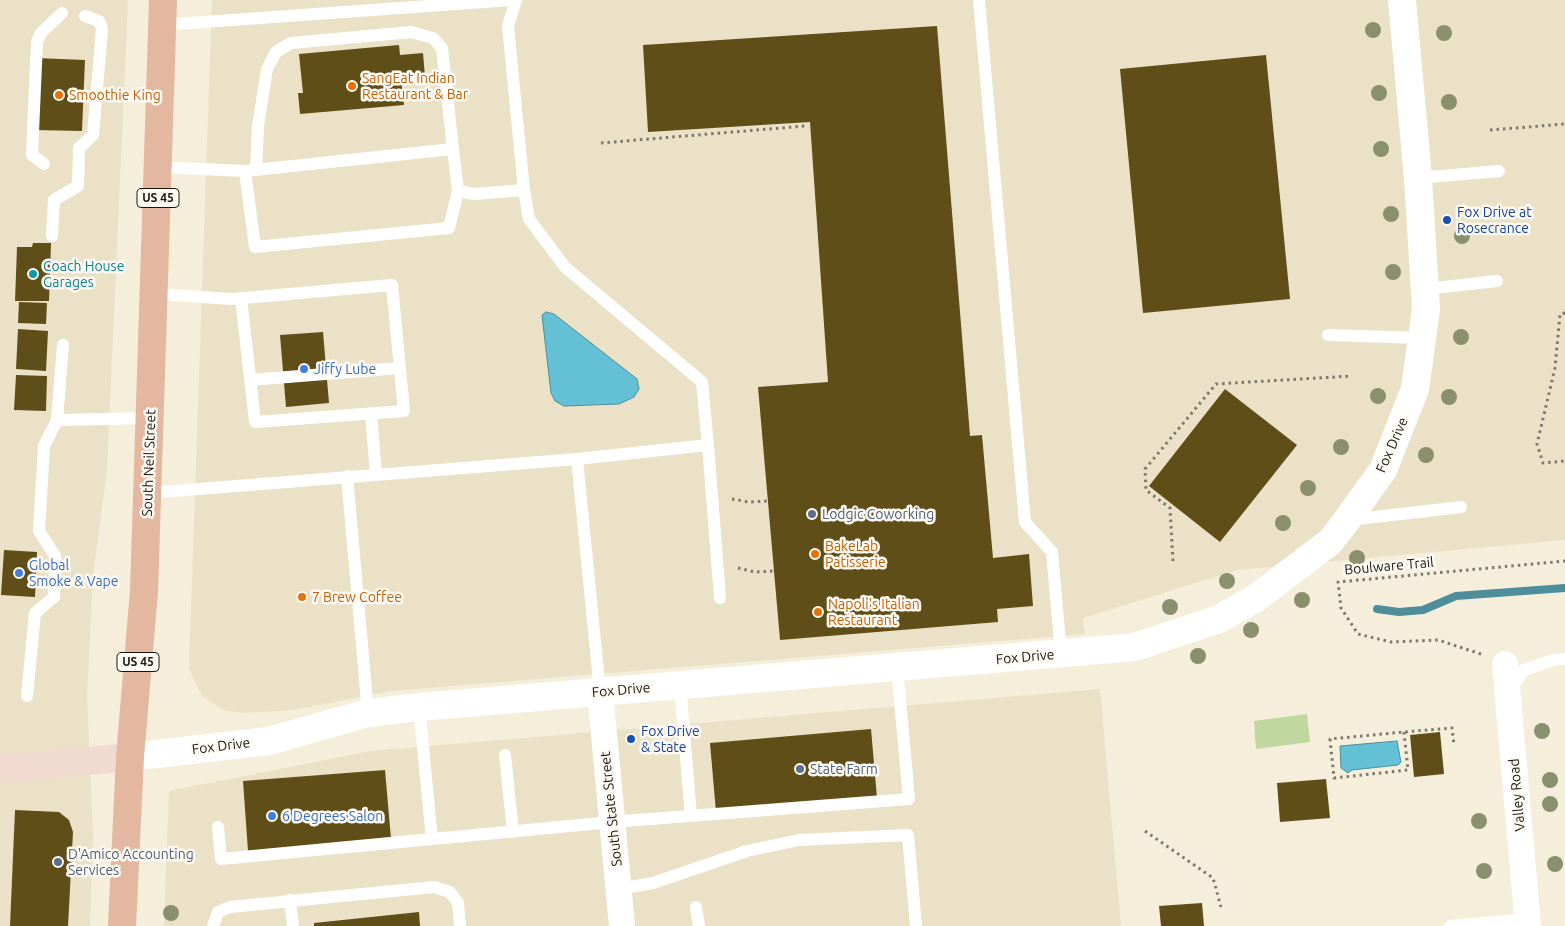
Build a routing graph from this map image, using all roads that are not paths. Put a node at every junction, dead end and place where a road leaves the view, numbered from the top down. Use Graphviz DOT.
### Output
graph roads {
  1 [pos="512,0"];
  2 [pos="516,0"];
  3 [pos="979,0"];
  4 [pos="1402,0"];
  5 [pos="163,12"];
  6 [pos="62,13"];
  7 [pos="85,16"];
  8 [pos="454,149"];
  9 [pos="44,164"];
  10 [pos="159,167"];
  11 [pos="250,171"];
  12 [pos="1498,171"];
  13 [pos="1418,178"];
  14 [pos="524,190"];
  15 [pos="458,192"];
  16 [pos="52,236"];
  17 [pos="1498,281"];
  18 [pos="1425,289"];
  19 [pos="155,294"];
  20 [pos="241,298"];
  21 [pos="1328,334"];
  22 [pos="1422,338"];
  23 [pos="62,345"];
  24 [pos="400,368"];
  25 [pos="250,380"];
  26 [pos="371,414"];
  27 [pos="151,418"];
  28 [pos="57,420"];
  29 [pos="708,445"];
  30 [pos="576,459"];
  31 [pos="376,474"];
  32 [pos="347,476"];
  33 [pos="148,493"];
  34 [pos="1461,508"];
  35 [pos="1347,520"];
  36 [pos="720,598"];
  37 [pos="1061,654"];
  38 [pos="1565,660"];
  39 [pos="1505,664"];
  40 [pos="897,668"];
  41 [pos="680,685"];
  42 [pos="600,692"];
  43 [pos="1508,692"];
  44 [pos="27,696"];
  45 [pos="419,707"];
  46 [pos="368,713"];
  47 [pos="506,755"];
  48 [pos="130,757"];
  49 [pos="0,769"];
  50 [pos="691,816"];
  51 [pos="612,822"];
  52 [pos="218,827"];
  53 [pos="513,832"];
  54 [pos="432,839"];
  55 [pos="619,889"];
  56 [pos="290,900"];
  57 [pos="696,907"];
  58 [pos="1528,922"];
  59 [pos="122,926"];
  60 [pos="213,926"];
  61 [pos="293,926"];
  62 [pos="460,926"];
  63 [pos="622,926"];
  64 [pos="698,926"];
  65 [pos="916,926"];
  66 [pos="1450,926"];
  1 -- 5 [label="lane"];
  2 -- 14 [label="lane"];
  3 -- 37 [label="lane"];
  4 -- 13 [label="street, Fox Drive"];
  5 -- 10 [label="main road, South Neil Street / US 45"];
  6 -- 9 [label="lane"];
  7 -- 16 [label="lane"];
  8 -- 11 [label="lane"];
  8 -- 11 [label="lane"];
  8 -- 15 [label="lane"];
  10 -- 11 [label="lane"];
  10 -- 19 [label="main road, South Neil Street / US 45"];
  11 -- 15 [label="lane"];
  12 -- 13 [label="lane"];
  13 -- 18 [label="street, Fox Drive"];
  14 -- 15 [label="lane"];
  14 -- 29 [label="lane"];
  17 -- 18 [label="lane"];
  18 -- 22 [label="street, Fox Drive"];
  19 -- 20 [label="lane"];
  19 -- 27 [label="main road, South Neil Street / US 45"];
  20 -- 24 [label="lane"];
  20 -- 25 [label="lane"];
  21 -- 22 [label="lane"];
  22 -- 35 [label="street, Fox Drive"];
  23 -- 28 [label="lane"];
  24 -- 25 [label="lane"];
  24 -- 26 [label="lane"];
  25 -- 26 [label="lane"];
  26 -- 31 [label="lane"];
  27 -- 28 [label="lane"];
  27 -- 33 [label="main road, South Neil Street / US 45"];
  28 -- 44 [label="lane"];
  29 -- 30 [label="lane"];
  29 -- 36 [label="lane"];
  30 -- 31 [label="lane"];
  30 -- 42 [label="lane"];
  31 -- 32 [label="lane"];
  32 -- 33 [label="lane"];
  32 -- 46 [label="lane"];
  33 -- 48 [label="main road, South Neil Street / US 45"];
  34 -- 35 [label="lane"];
  35 -- 37 [label="street, Fox Drive"];
  37 -- 40 [label="street, Fox Drive"];
  38 -- 43 [label="lane"];
  39 -- 43 [label="street, Valley Road"];
  40 -- 41 [label="street, Fox Drive"];
  40 -- 50 [label="lane"];
  41 -- 42 [label="street, Fox Drive"];
  41 -- 50 [label="lane"];
  42 -- 45 [label="street, Fox Drive"];
  42 -- 51 [label="street, South State Street"];
  43 -- 58 [label="street, Valley Road"];
  45 -- 46 [label="street, Fox Drive"];
  45 -- 54 [label="lane"];
  46 -- 48 [label="street, Fox Drive"];
  47 -- 53 [label="lane"];
  48 -- 49 [label="main road"];
  48 -- 59 [label="main road, South Neil Street / US 45"];
  50 -- 51 [label="lane"];
  51 -- 53 [label="lane"];
  51 -- 55 [label="street, South State Street"];
  52 -- 54 [label="lane"];
  53 -- 54 [label="lane"];
  55 -- 63 [label="street, South State Street"];
  55 -- 65 [label="lane"];
  56 -- 60 [label="lane"];
  56 -- 61 [label="lane"];
  56 -- 62 [label="lane"];
  57 -- 64 [label="lane"];
  58 -- 66 [label="lane"];
}
